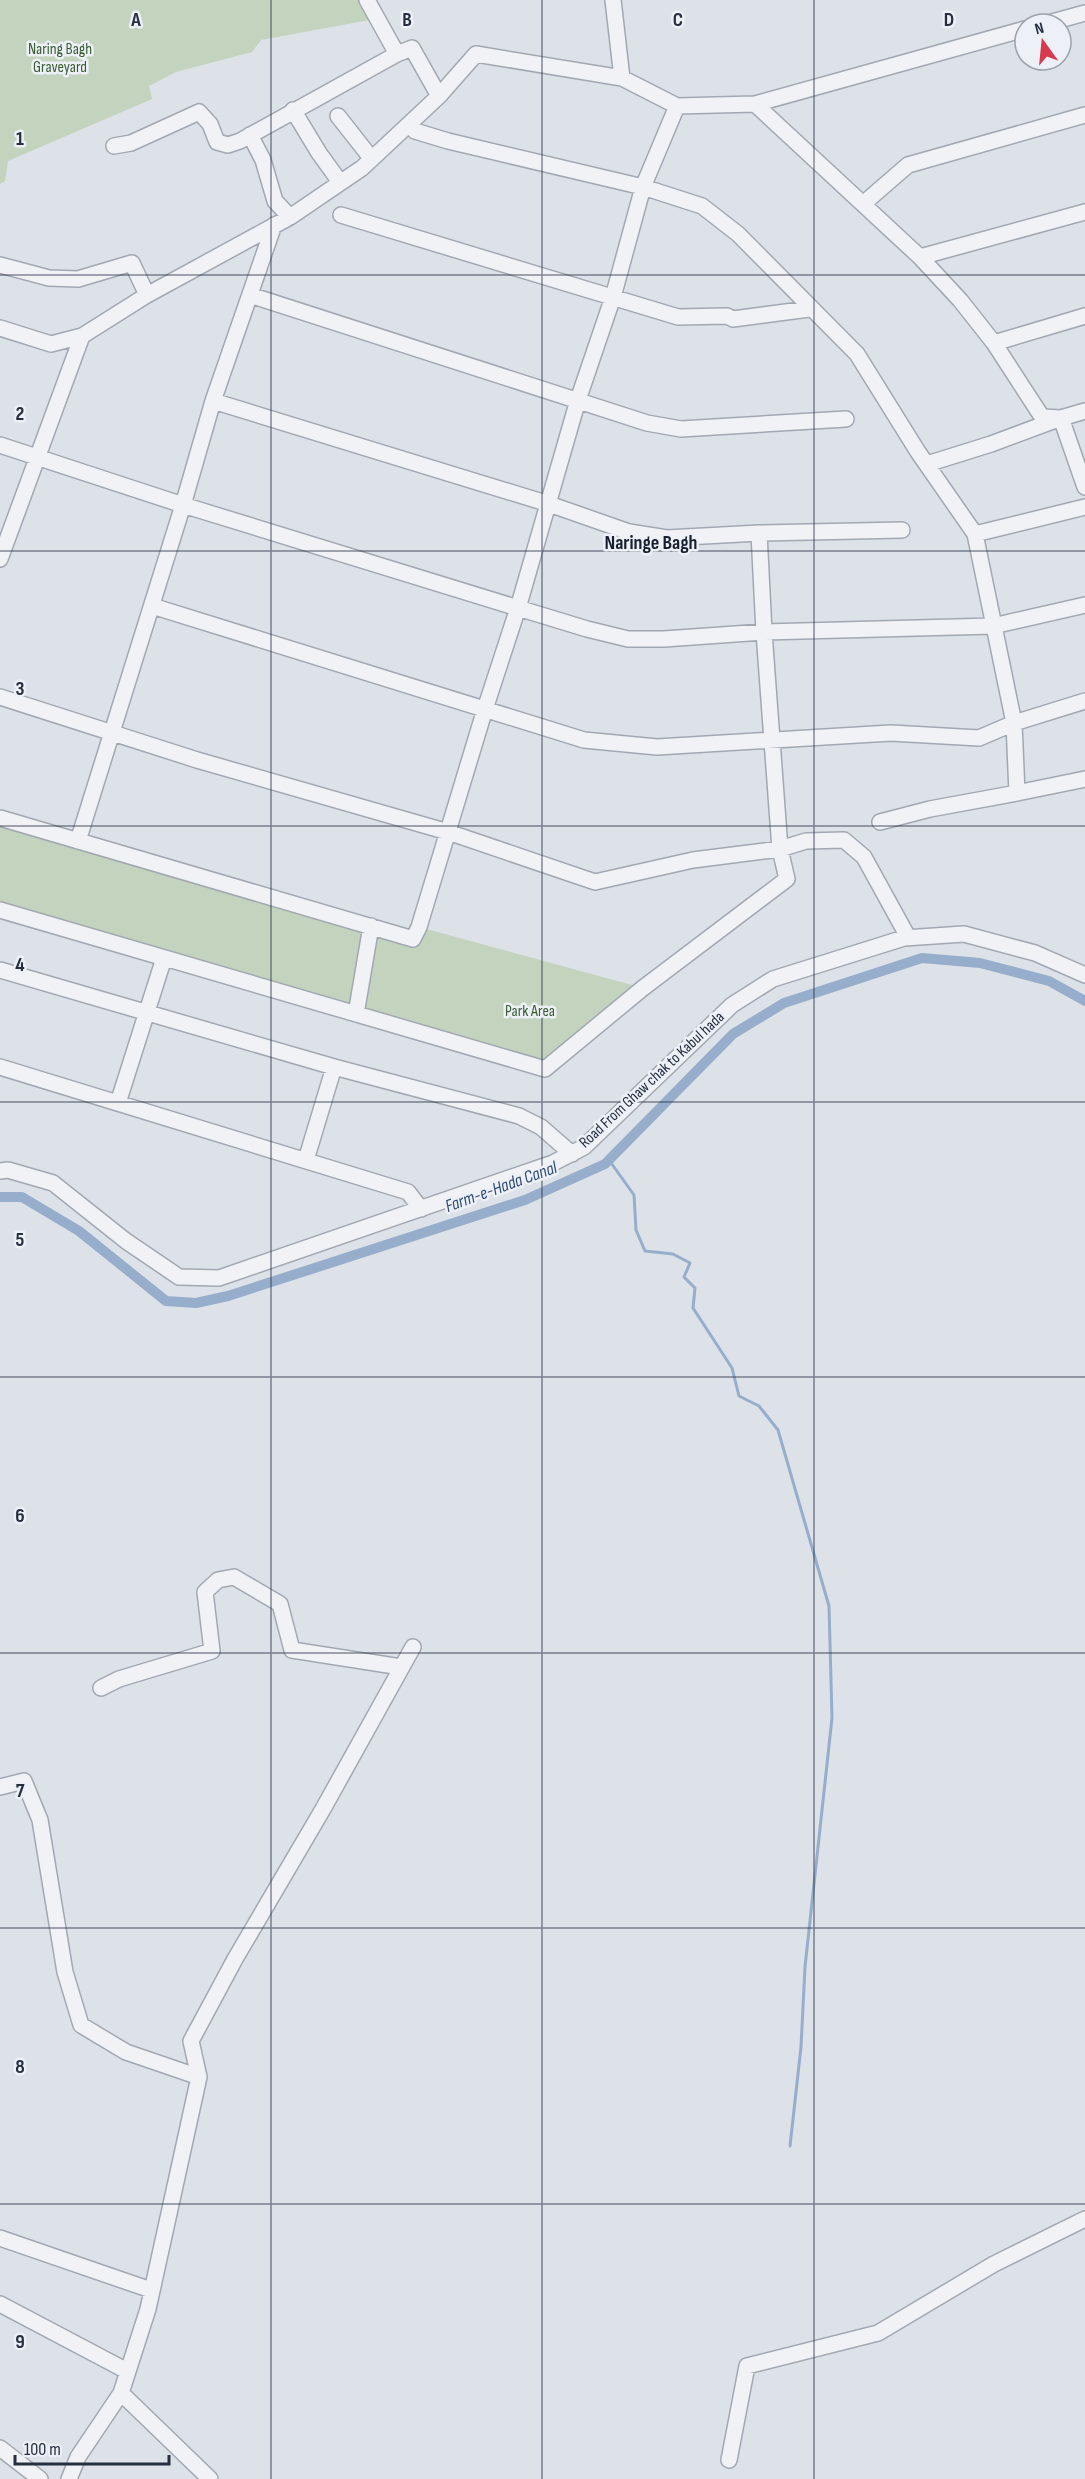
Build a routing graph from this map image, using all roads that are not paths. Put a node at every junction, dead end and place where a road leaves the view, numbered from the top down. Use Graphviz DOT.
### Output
graph roads {
  1 [pos="367,0"];
  2 [pos="613,0"];
  3 [pos="1013,32"];
  4 [pos="398,54"];
  5 [pos="622,78"];
  6 [pos="439,96"];
  7 [pos="755,104"];
  8 [pos="677,106"];
  9 [pos="293,110"];
  10 [pos="1085,115"];
  11 [pos="338,116"];
  12 [pos="409,124"];
  13 [pos="249,135"];
  14 [pos="114,146"];
  15 [pos="371,158"];
  16 [pos="340,182"];
  17 [pos="643,187"];
  18 [pos="862,204"];
  19 [pos="1085,212"];
  20 [pos="341,215"];
  21 [pos="290,217"];
  22 [pos="274,225"];
  23 [pos="920,257"];
  24 [pos="0,265"];
  25 [pos="250,294"];
  26 [pos="147,295"];
  27 [pos="613,297"];
  28 [pos="809,309"];
  29 [pos="1085,316"];
  30 [pos="0,328"];
  31 [pos="82,336"];
  32 [pos="994,343"];
  33 [pos="578,400"];
  34 [pos="213,401"];
  35 [pos="1085,411"];
  36 [pos="1060,418"];
  37 [pos="846,419"];
  38 [pos="0,445"];
  39 [pos="38,457"];
  40 [pos="927,464"];
  41 [pos="1085,487"];
  42 [pos="549,504"];
  43 [pos="183,505"];
  44 [pos="1085,507"];
  45 [pos="902,530"];
  46 [pos="759,533"];
  47 [pos="975,534"];
  48 [pos="0,558"];
  49 [pos="1085,605"];
  50 [pos="152,606"];
  51 [pos="518,608"];
  52 [pos="993,626"];
  53 [pos="764,632"];
  54 [pos="0,697"];
  55 [pos="1085,701"];
  56 [pos="485,709"];
  57 [pos="1014,723"];
  58 [pos="112,734"];
  59 [pos="772,740"];
  60 [pos="1085,779"];
  61 [pos="1017,793"];
  62 [pos="0,818"];
  63 [pos="880,822"];
  64 [pos="448,832"];
  65 [pos="78,841"];
  66 [pos="780,849"];
  67 [pos="0,910"];
  68 [pos="371,926"];
  69 [pos="908,937"];
  70 [pos="164,958"];
  71 [pos="0,969"];
  72 [pos="1085,975"];
  73 [pos="147,1013"];
  74 [pos="356,1014"];
  75 [pos="0,1067"];
  76 [pos="333,1067"];
  77 [pos="118,1103"];
  78 [pos="572,1154"];
  79 [pos="306,1160"];
  80 [pos="0,1171"];
  81 [pos="421,1209"];
  82 [pos="413,1647"];
  83 [pos="401,1667"];
  84 [pos="101,1688"];
  85 [pos="0,1787"];
  86 [pos="199,2077"];
  87 [pos="1085,2219"];
  88 [pos="0,2238"];
  89 [pos="151,2290"];
  90 [pos="0,2304"];
  91 [pos="127,2371"];
  92 [pos="121,2393"];
  93 [pos="0,2448"];
  94 [pos="729,2460"];
  95 [pos="40,2479"];
  96 [pos="69,2479"];
  97 [pos="210,2479"];
  1 -- 4 [label="street"];
  2 -- 5 [label="street"];
  3 -- 7 [label="street"];
  4 -- 6 [label="street"];
  4 -- 9 [label="street"];
  5 -- 6 [label="street"];
  5 -- 8 [label="street"];
  6 -- 12 [label="street"];
  7 -- 8 [label="street"];
  7 -- 18 [label="street"];
  8 -- 17 [label="street"];
  9 -- 13 [label="street"];
  9 -- 16 [label="street"];
  10 -- 18 [label="street"];
  11 -- 15 [label="street"];
  12 -- 15 [label="street"];
  12 -- 17 [label="street"];
  13 -- 14 [label="street"];
  13 -- 21 [label="street"];
  15 -- 16 [label="street"];
  16 -- 21 [label="street"];
  17 -- 27 [label="street"];
  17 -- 28 [label="street"];
  18 -- 23 [label="street"];
  19 -- 23 [label="street"];
  20 -- 27 [label="street"];
  21 -- 22 [label="street"];
  22 -- 25 [label="street"];
  22 -- 26 [label="street"];
  23 -- 32 [label="street"];
  24 -- 26 [label="street"];
  25 -- 33 [label="street"];
  25 -- 34 [label="street"];
  26 -- 31 [label="street"];
  27 -- 28 [label="street"];
  27 -- 33 [label="street"];
  28 -- 40 [label="street"];
  29 -- 32 [label="street"];
  30 -- 31 [label="street"];
  31 -- 39 [label="street"];
  32 -- 36 [label="street"];
  33 -- 37 [label="street"];
  33 -- 42 [label="street"];
  34 -- 42 [label="street"];
  34 -- 43 [label="street"];
  35 -- 36 [label="street"];
  36 -- 40 [label="street"];
  36 -- 41 [label="street"];
  38 -- 39 [label="street"];
  39 -- 43 [label="street"];
  39 -- 48 [label="street"];
  40 -- 47 [label="street"];
  42 -- 46 [label="street"];
  42 -- 51 [label="street"];
  43 -- 50 [label="street"];
  43 -- 51 [label="street"];
  44 -- 47 [label="street"];
  45 -- 46 [label="street"];
  46 -- 53 [label="street"];
  47 -- 52 [label="street"];
  49 -- 52 [label="street"];
  50 -- 56 [label="street"];
  50 -- 58 [label="street"];
  51 -- 53 [label="street"];
  51 -- 56 [label="street"];
  52 -- 53 [label="street"];
  52 -- 57 [label="street"];
  53 -- 59 [label="street"];
  54 -- 58 [label="street"];
  55 -- 57 [label="street"];
  56 -- 59 [label="street"];
  56 -- 64 [label="street"];
  57 -- 59 [label="street"];
  57 -- 61 [label="street"];
  58 -- 64 [label="street"];
  58 -- 65 [label="street"];
  59 -- 66 [label="street"];
  60 -- 61 [label="street"];
  61 -- 63 [label="street"];
  62 -- 65 [label="street"];
  64 -- 66 [label="street"];
  64 -- 68 [label="street"];
  65 -- 68 [label="street"];
  66 -- 69 [label="street"];
  66 -- 74 [label="street"];
  67 -- 70 [label="street"];
  68 -- 74 [label="street"];
  69 -- 72 [label="street, Road From Ghaw chak to Kabul hada"];
  69 -- 78 [label="street, Road From Ghaw chak to Kabul hada"];
  70 -- 73 [label="street"];
  70 -- 74 [label="street"];
  71 -- 73 [label="street"];
  73 -- 76 [label="street"];
  73 -- 77 [label="street"];
  75 -- 77 [label="street"];
  76 -- 78 [label="street"];
  76 -- 79 [label="street"];
  77 -- 79 [label="street"];
  78 -- 81 [label="street, Road From Ghaw chak to Kabul hada"];
  79 -- 81 [label="street"];
  80 -- 81 [label="street, Road From Ghaw chak to Kabul hada"];
  82 -- 83 [label="street"];
  83 -- 84 [label="street"];
  83 -- 86 [label="street"];
  85 -- 86 [label="street"];
  86 -- 89 [label="street"];
  87 -- 94 [label="street"];
  88 -- 89 [label="street"];
  89 -- 91 [label="street"];
  90 -- 91 [label="street"];
  91 -- 92 [label="street"];
  92 -- 96 [label="street"];
  92 -- 97 [label="street"];
  93 -- 95 [label="street"];
}
